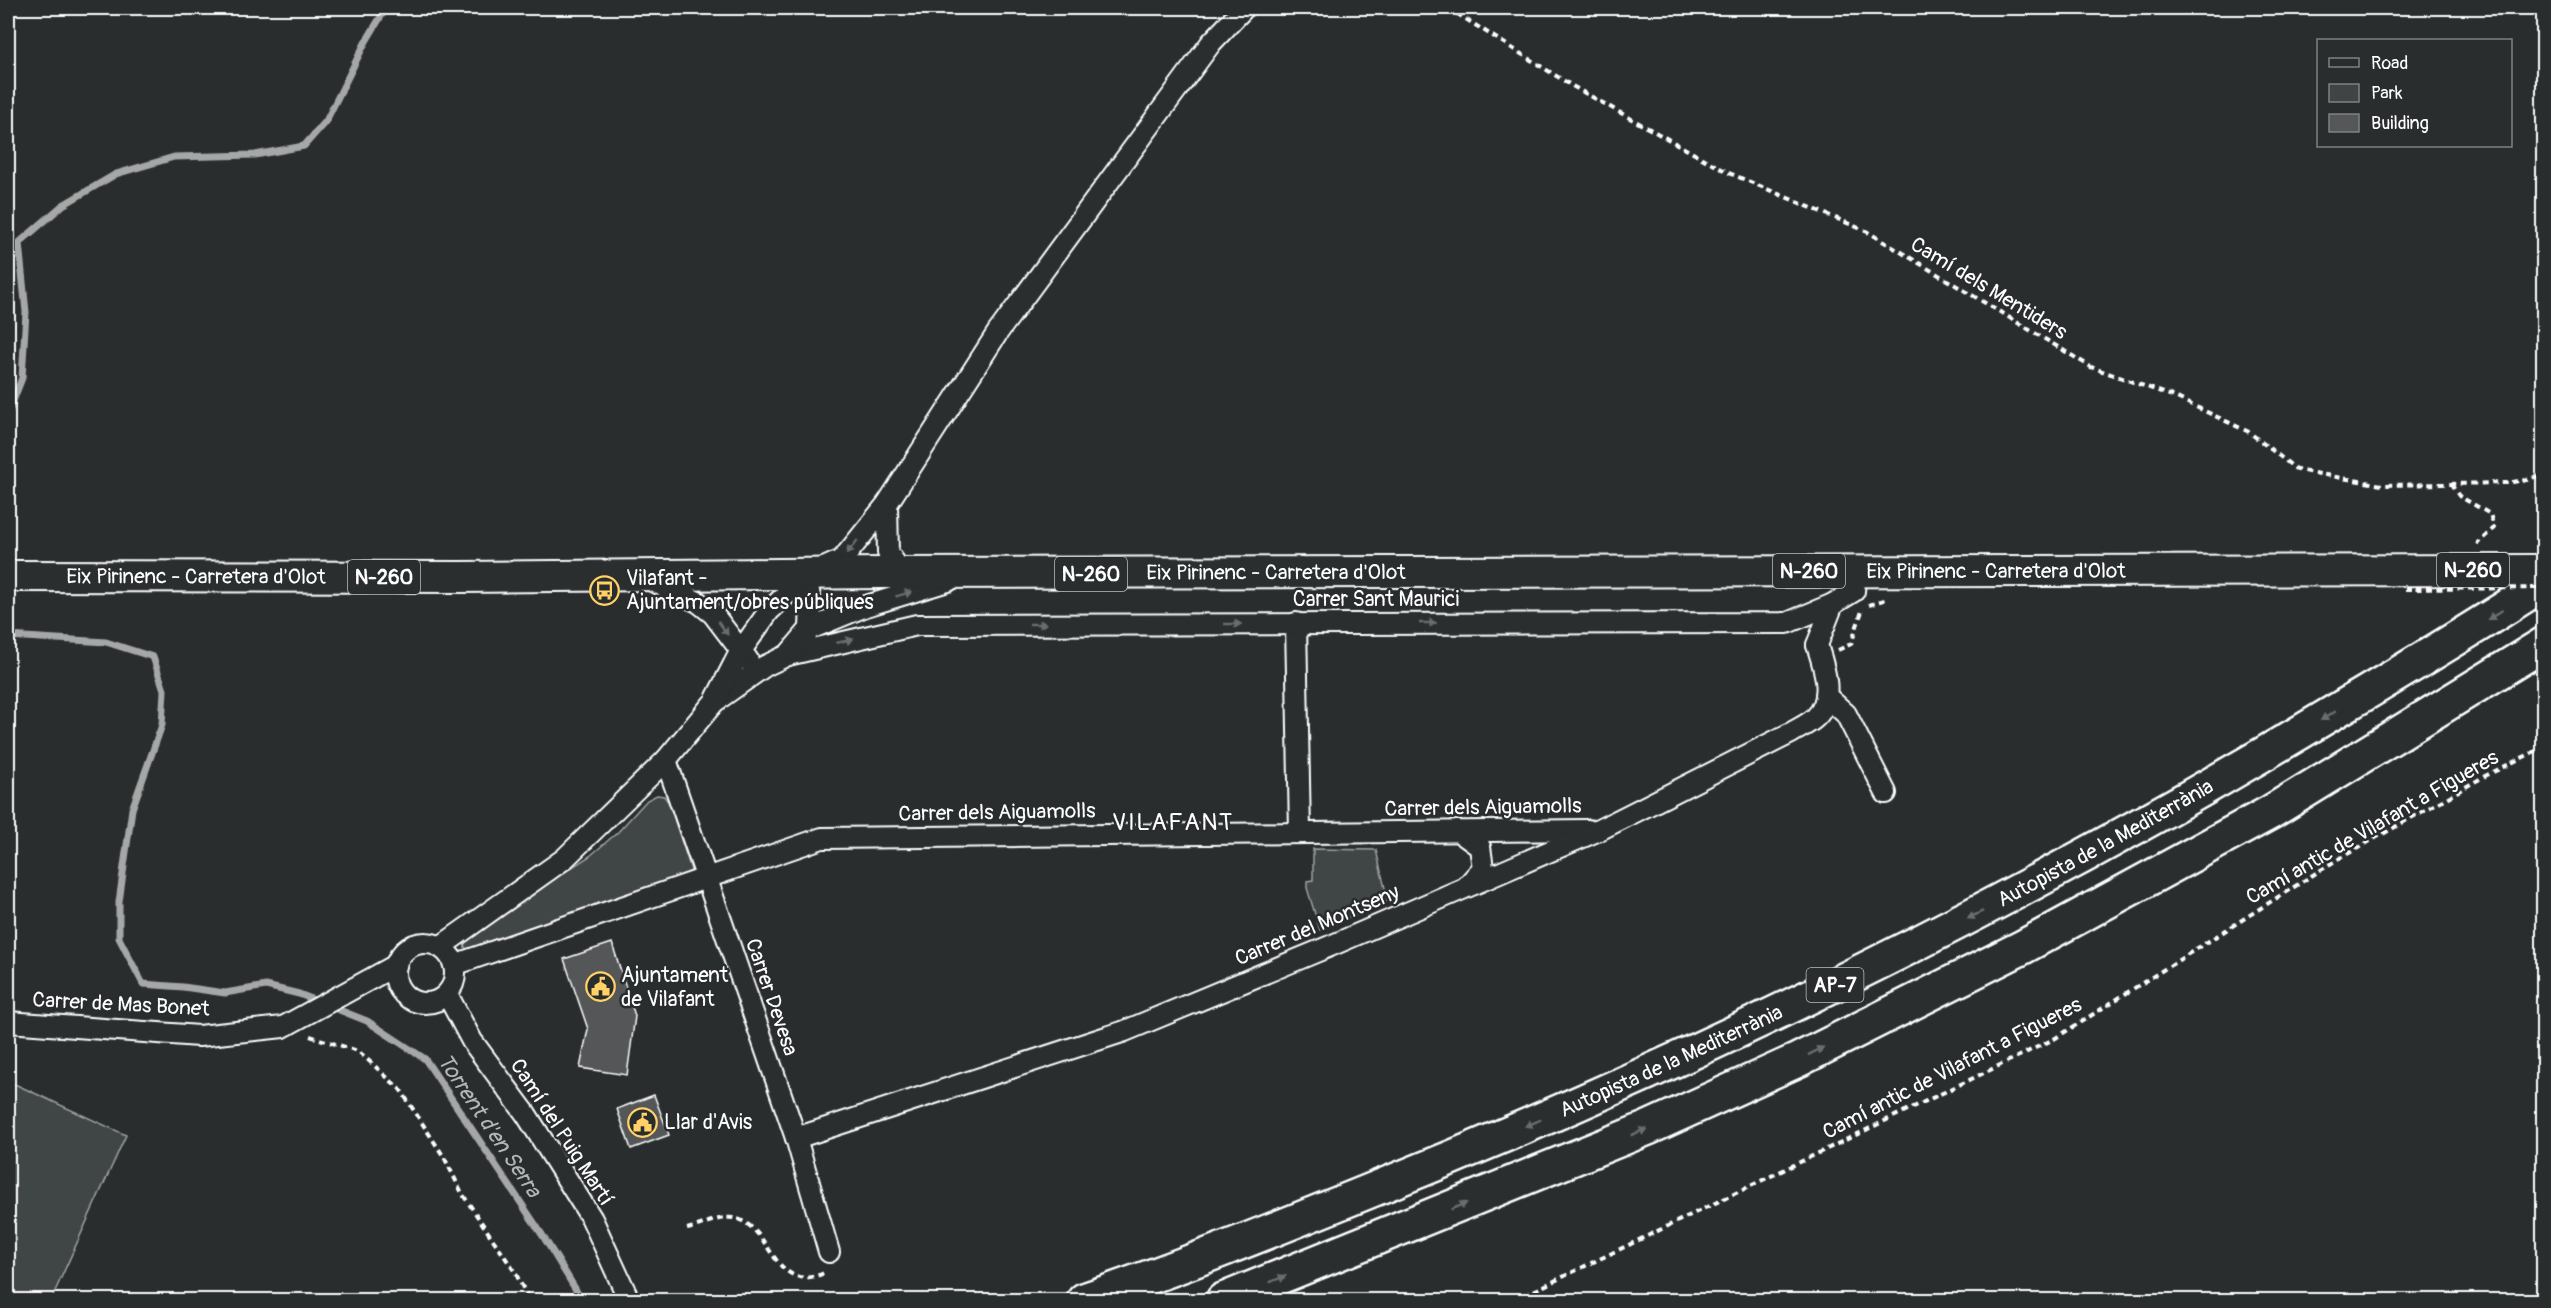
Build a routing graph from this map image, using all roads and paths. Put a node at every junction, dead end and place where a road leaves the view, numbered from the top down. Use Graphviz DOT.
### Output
graph roads {
  1 [pos="1244,8"];
  2 [pos="1448,8"];
  3 [pos="2544,475"];
  4 [pos="2451,484"];
  5 [pos="887,504"];
  6 [pos="2474,545"];
  7 [pos="891,567"];
  8 [pos="1856,570"];
  9 [pos="2544,570"];
  10 [pos="640,575"];
  11 [pos="967,575"];
  12 [pos="8,576"];
  13 [pos="806,576"];
  14 [pos="2404,580"];
  15 [pos="2544,583"];
  16 [pos="2544,588"];
  17 [pos="1833,604"];
  18 [pos="866,606"];
  19 [pos="1296,623"];
  20 [pos="1787,623"];
  21 [pos="810,629"];
  22 [pos="2544,644"];
  23 [pos="1817,645"];
  24 [pos="740,652"];
  25 [pos="788,655"];
  26 [pos="765,666"];
  27 [pos="1826,696"];
  28 [pos="715,701"];
  29 [pos="2544,747"];
  30 [pos="666,760"];
  31 [pos="1886,793"];
  32 [pos="1599,830"];
  33 [pos="1458,831"];
  34 [pos="1300,833"];
  35 [pos="705,879"];
  36 [pos="1465,888"];
  37 [pos="440,947"];
  38 [pos="396,965"];
  39 [pos="454,965"];
  40 [pos="447,994"];
  41 [pos="8,1022"];
  42 [pos="284,1027"];
  43 [pos="795,1138"];
  44 [pos="687,1229"];
  45 [pos="829,1252"];
  46 [pos="529,1300"];
  47 [pos="629,1300"];
  48 [pos="1084,1300"];
  49 [pos="1224,1300"];
  50 [pos="1515,1300"];
  1 -- 5 [label="street"];
  2 -- 4 [label="path, Camí dels Mentiders"];
  3 -- 4 [label="path, Camí dels Mentiders"];
  4 -- 6 [label="path"];
  5 -- 7 [label="street"];
  5 -- 13 [label="street, one-way"];
  7 -- 11 [label="main road, Eix Pirinenc - Carretera d'Olot / N-260"];
  7 -- 13 [label="main road, Eix Pirinenc - Carretera d'Olot / N-260"];
  7 -- 18 [label="street"];
  8 -- 11 [label="main road, Eix Pirinenc - Carretera d'Olot / N-260"];
  8 -- 14 [label="main road, Eix Pirinenc - Carretera d'Olot / N-260"];
  8 -- 17 [label="street"];
  9 -- 14 [label="main road, Eix Pirinenc - Carretera d'Olot / N-260"];
  10 -- 12 [label="main road, Eix Pirinenc - Carretera d'Olot / N-260"];
  10 -- 13 [label="main road, Eix Pirinenc - Carretera d'Olot / N-260"];
  10 -- 24 [label="street, one-way"];
  18 -- 11 [label="street, one-way"];
  13 -- 21 [label="street"];
  13 -- 24 [label="street"];
  14 -- 16 [label="path, bridge"];
  15 -- 48 [label="highway, Autopista de la Mediterrània / AP-7, one-way"];
  17 -- 20 [label="street"];
  17 -- 23 [label="street"];
  18 -- 21 [label="street"];
  19 -- 20 [label="street, Carrer Sant Maurici, one-way"];
  25 -- 19 [label="street, Carrer Sant Maurici, one-way"];
  19 -- 34 [label="street"];
  20 -- 23 [label="street"];
  21 -- 25 [label="street"];
  49 -- 22 [label="highway, AP-7, one-way"];
  23 -- 27 [label="street"];
  24 -- 26 [label="street"];
  24 -- 28 [label="street"];
  25 -- 26 [label="street"];
  26 -- 28 [label="street"];
  27 -- 31 [label="street"];
  27 -- 32 [label="street, Carrer del Montseny"];
  28 -- 30 [label="street"];
  29 -- 50 [label="path, Camí antic de Vilafant a Figueres"];
  30 -- 35 [label="street, Carrer Devesa"];
  30 -- 37 [label="street"];
  32 -- 33 [label="street, Carrer dels Aiguamolls"];
  32 -- 36 [label="street, Carrer del Montseny"];
  33 -- 34 [label="street, Carrer dels Aiguamolls"];
  33 -- 36 [label="street"];
  34 -- 35 [label="street, Carrer dels Aiguamolls"];
  35 -- 39 [label="street, Carrer dels Aiguamolls"];
  35 -- 43 [label="street, Carrer Devesa"];
  36 -- 43 [label="street, Carrer del Montseny"];
  37 -- 38 [label="street"];
  37 -- 39 [label="street"];
  38 -- 40 [label="street"];
  38 -- 42 [label="street, Carrer de Mas Bonet"];
  39 -- 40 [label="street"];
  40 -- 47 [label="street, Camí del Puig Martí"];
  41 -- 42 [label="street, Carrer de Mas Bonet"];
  42 -- 46 [label="path"];
  43 -- 45 [label="street, Carrer Devesa"];
  44 -- 45 [label="path"];
}
